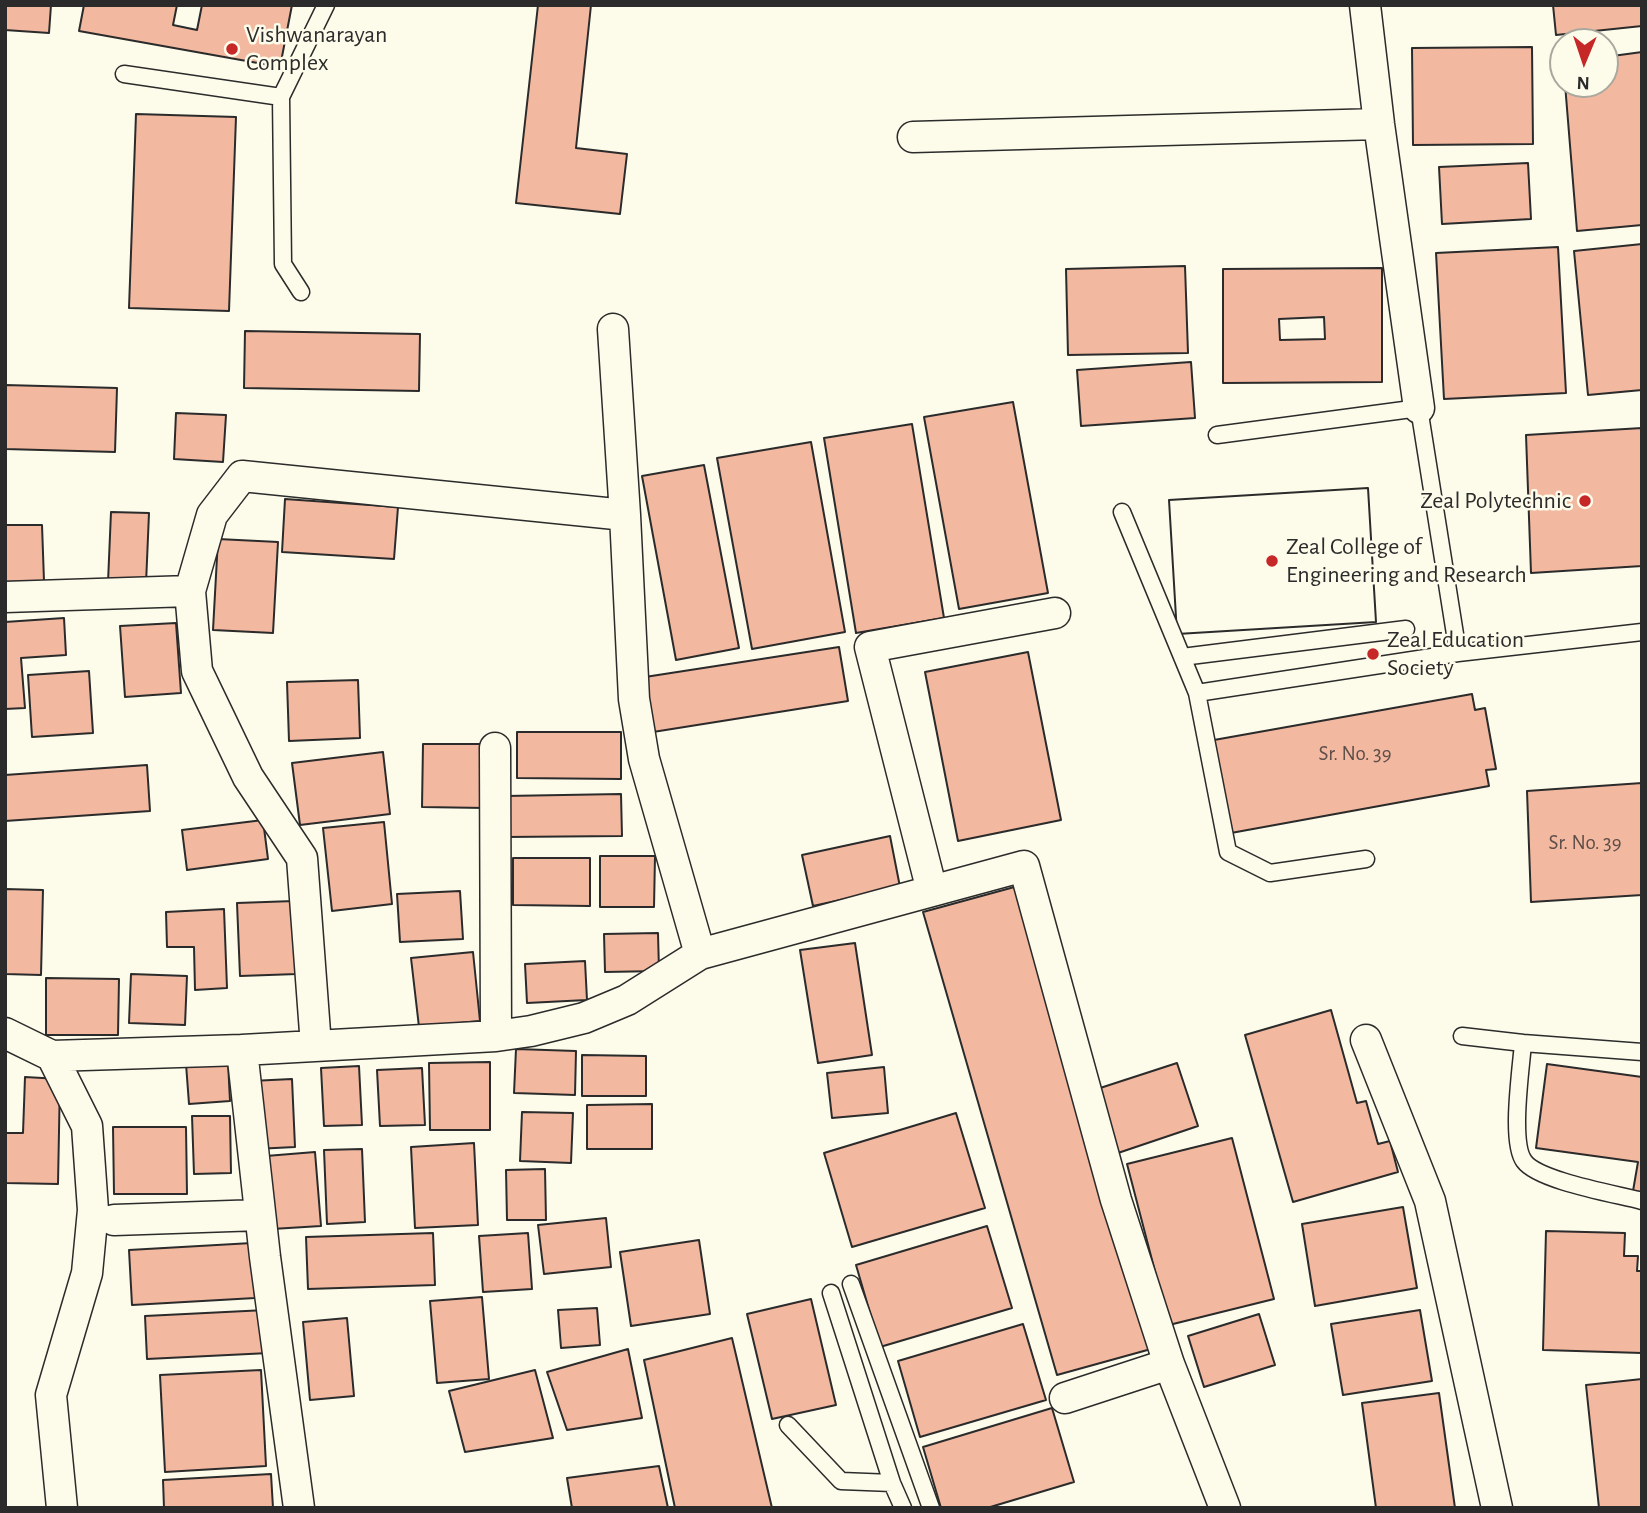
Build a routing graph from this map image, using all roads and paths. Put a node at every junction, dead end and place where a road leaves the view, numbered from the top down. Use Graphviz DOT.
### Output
graph roads {
  1 [pos="326,5"];
  2 [pos="1365,5"];
  3 [pos="124,74"];
  4 [pos="281,97"];
  5 [pos="1379,124"];
  6 [pos="913,137"];
  7 [pos="301,292"];
  8 [pos="613,329"];
  9 [pos="1419,408"];
  10 [pos="1217,435"];
  11 [pos="1122,512"];
  12 [pos="625,515"];
  13 [pos="190,591"];
  14 [pos="5,597"];
  15 [pos="1055,613"];
  16 [pos="1406,629"];
  17 [pos="1642,632"];
  18 [pos="1458,653"];
  19 [pos="1182,657"];
  20 [pos="1197,693"];
  21 [pos="495,748"];
  22 [pos="1366,859"];
  23 [pos="932,891"];
  24 [pos="700,954"];
  25 [pos="5,1033"];
  26 [pos="496,1036"];
  27 [pos="1462,1036"];
  28 [pos="1366,1040"];
  29 [pos="1523,1043"];
  30 [pos="316,1046"];
  31 [pos="242,1050"];
  32 [pos="1642,1052"];
  33 [pos="52,1056"];
  34 [pos="1642,1201"];
  35 [pos="260,1215"];
  36 [pos="114,1220"];
  37 [pos="851,1284"];
  38 [pos="831,1293"];
  39 [pos="1170,1364"];
  40 [pos="1065,1398"];
  41 [pos="788,1424"];
  42 [pos="892,1483"];
  43 [pos="62,1508"];
  44 [pos="299,1508"];
  45 [pos="903,1508"];
  46 [pos="931,1508"];
  47 [pos="1225,1508"];
  48 [pos="1497,1508"];
  1 -- 4 [label="lane"];
  2 -- 5 [label="street"];
  3 -- 4 [label="lane"];
  4 -- 7 [label="lane"];
  5 -- 6 [label="street"];
  5 -- 9 [label="street"];
  8 -- 12 [label="street"];
  9 -- 10 [label="lane"];
  9 -- 18 [label="lane"];
  11 -- 19 [label="lane"];
  12 -- 13 [label="street"];
  12 -- 24 [label="street"];
  13 -- 14 [label="street"];
  13 -- 30 [label="street"];
  15 -- 23 [label="street"];
  16 -- 19 [label="lane"];
  17 -- 18 [label="lane"];
  18 -- 20 [label="lane"];
  19 -- 20 [label="lane"];
  20 -- 22 [label="lane"];
  21 -- 26 [label="street"];
  23 -- 24 [label="street"];
  23 -- 39 [label="street"];
  24 -- 26 [label="street"];
  25 -- 33 [label="street"];
  26 -- 30 [label="street"];
  27 -- 29 [label="lane"];
  28 -- 48 [label="street"];
  29 -- 32 [label="lane"];
  29 -- 34 [label="lane"];
  30 -- 31 [label="street"];
  31 -- 33 [label="street"];
  31 -- 35 [label="street"];
  33 -- 43 [label="street"];
  35 -- 36 [label="street"];
  35 -- 44 [label="street"];
  37 -- 46 [label="lane"];
  38 -- 42 [label="lane"];
  39 -- 40 [label="street"];
  39 -- 47 [label="street"];
  41 -- 42 [label="lane"];
  42 -- 45 [label="lane"];
}
